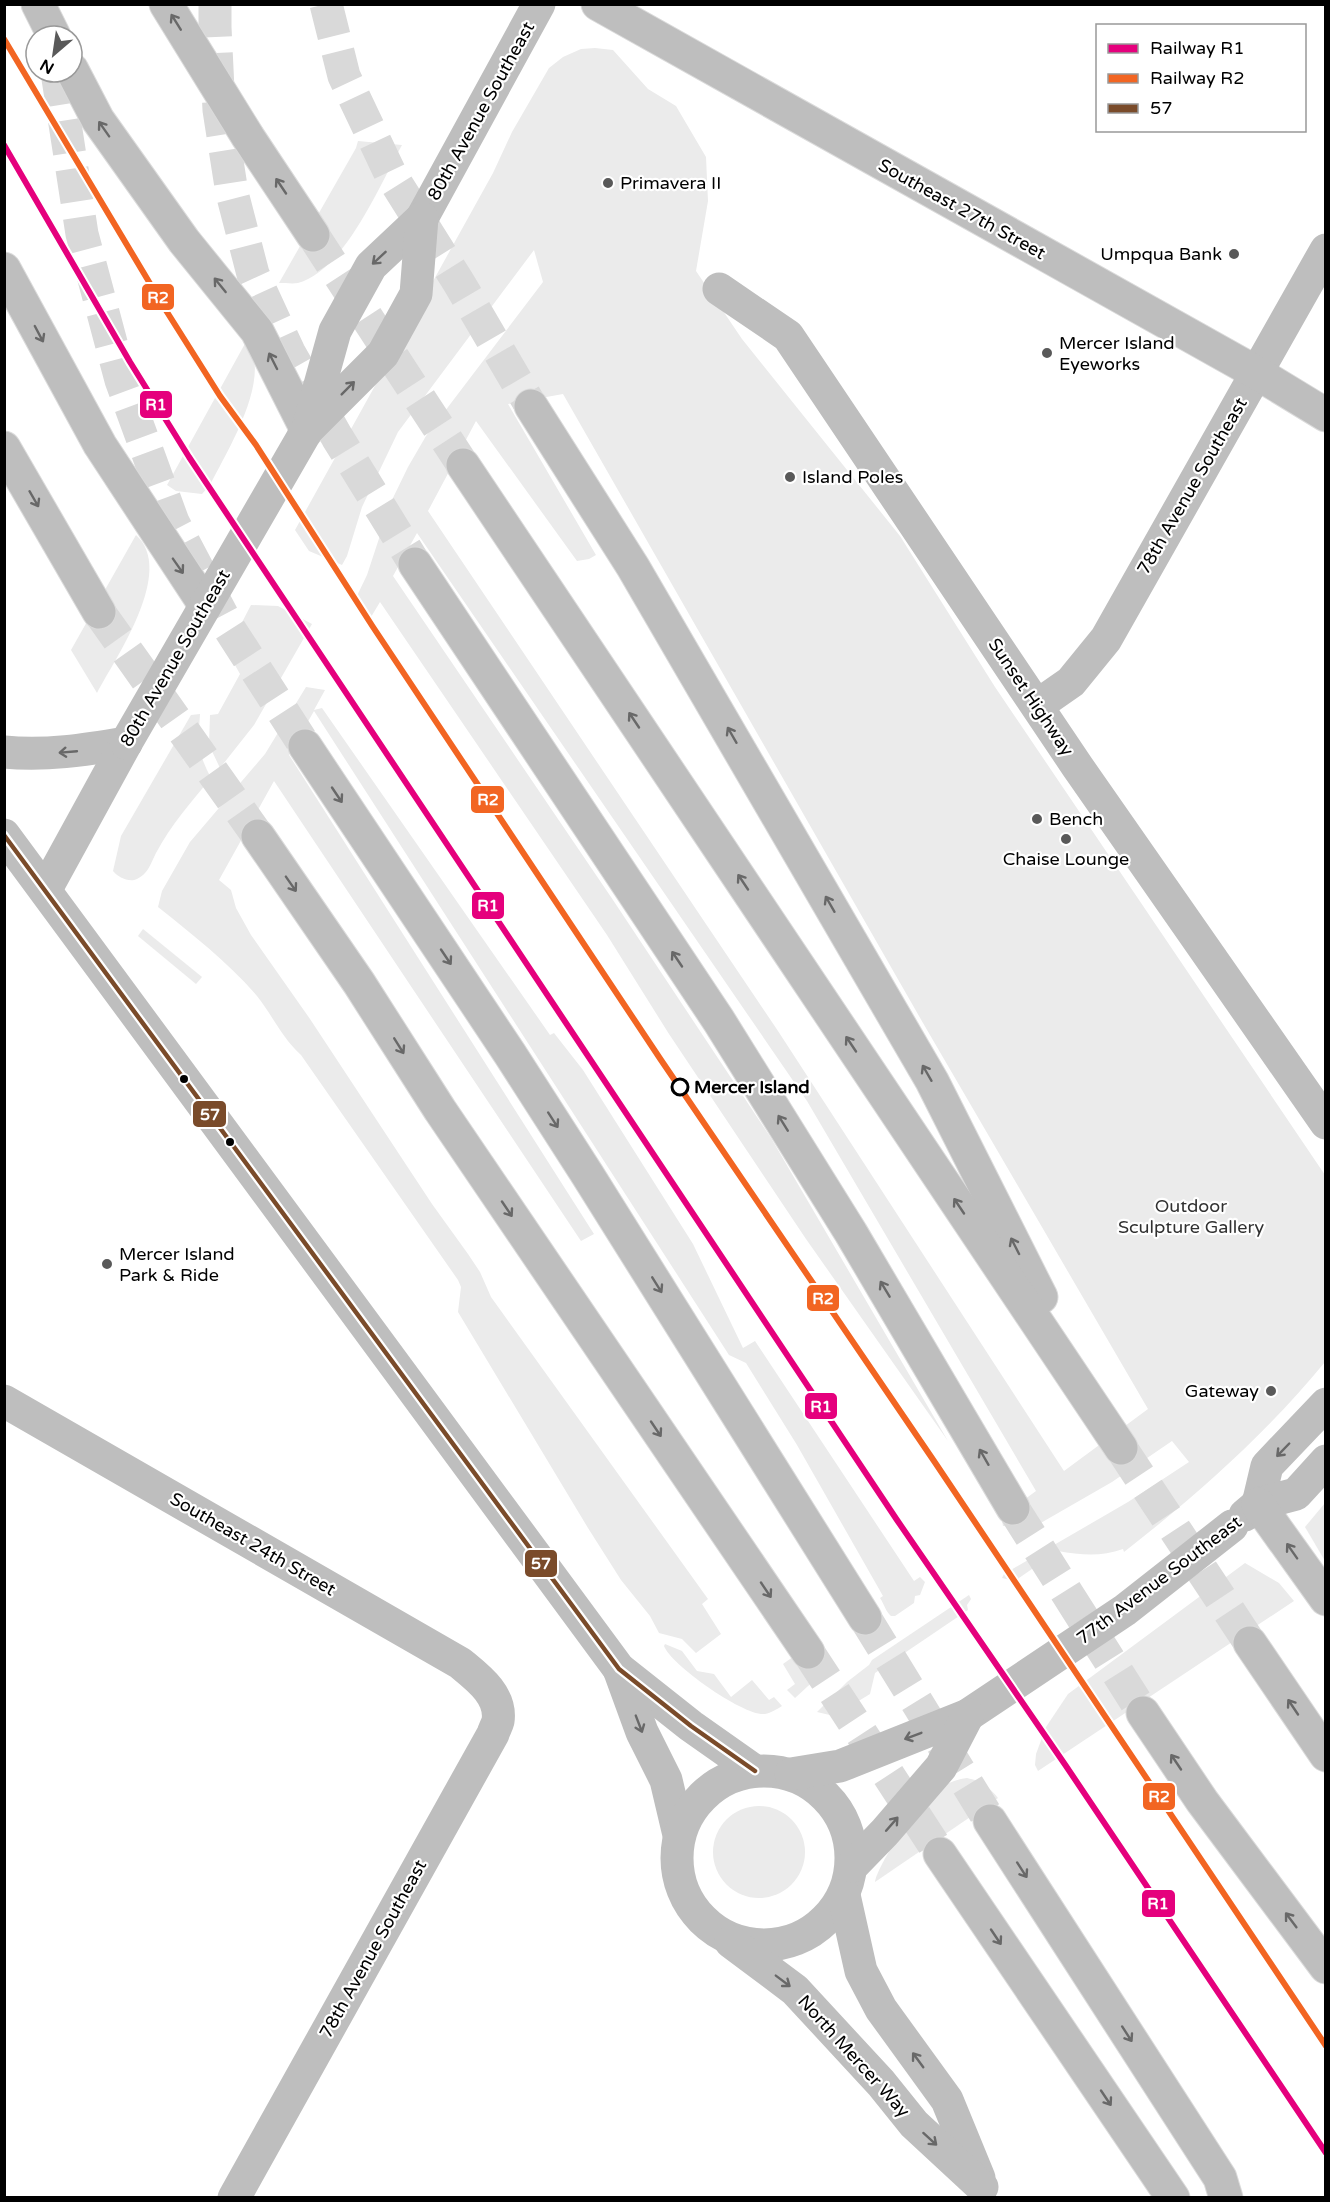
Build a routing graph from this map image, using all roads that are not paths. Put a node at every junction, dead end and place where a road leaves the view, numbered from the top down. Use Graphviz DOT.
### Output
graph roads {
  1 [pos="38,4"];
  2 [pos="166,4"];
  3 [pos="539,4"];
  4 [pos="598,4"];
  5 [pos="48,24"];
  6 [pos="79,84"];
  7 [pos="422,218"];
  8 [pos="313,235"];
  9 [pos="1326,250"];
  10 [pos="4,269"];
  11 [pos="719,289"];
  12 [pos="1257,373"];
  13 [pos="531,406"];
  14 [pos="1326,414"];
  15 [pos="307,430"];
  16 [pos="4,448"];
  17 [pos="463,465"];
  18 [pos="415,564"];
  19 [pos="205,605"];
  20 [pos="99,612"];
  21 [pos="1038,705"];
  22 [pos="126,743"];
  23 [pos="305,746"];
  24 [pos="4,752"];
  25 [pos="4,835"];
  26 [pos="258,836"];
  27 [pos="46,889"];
  28 [pos="1326,1123"];
  29 [pos="4,1401"];
  30 [pos="1326,1404"];
  31 [pos="1326,1461"];
  32 [pos="1258,1504"];
  33 [pos="1013,1508"];
  34 [pos="1326,1599"];
  35 [pos="865,1618"];
  36 [pos="1250,1644"];
  37 [pos="808,1652"];
  38 [pos="619,1669"];
  39 [pos="494,1697"];
  40 [pos="1143,1713"];
  41 [pos="968,1715"];
  42 [pos="1326,1755"];
  43 [pos="755,1772"];
  44 [pos="791,1774"];
  45 [pos="990,1821"];
  46 [pos="679,1835"];
  47 [pos="940,1854"];
  48 [pos="848,1880"];
  49 [pos="719,1933"];
  50 [pos="1326,1966"];
  51 [pos="986,2192"];
  52 [pos="234,2198"];
  53 [pos="1173,2198"];
  54 [pos="1226,2198"];
  1 -- 5 [label="main road"];
  8 -- 2 [label="main road, one-way"];
  3 -- 7 [label="main road, 80th Avenue Southeast"];
  4 -- 12 [label="main road, Southeast 27th Street"];
  15 -- 6 [label="main road, one-way"];
  7 -- 15 [label="main road, 80th Avenue Southeast, one-way, bridge"];
  15 -- 7 [label="main road, 80th Avenue Southeast, one-way, bridge"];
  9 -- 12 [label="main road, 78th Avenue Southeast"];
  10 -- 19 [label="main road, one-way"];
  11 -- 21 [label="main road, Sunset Highway"];
  12 -- 14 [label="main road, Southeast 27th Street"];
  12 -- 21 [label="main road, 78th Avenue Southeast"];
  13 -- 17 [label="main road"];
  15 -- 19 [label="main road, 80th Avenue Southeast, bridge"];
  16 -- 20 [label="main road, one-way"];
  33 -- 18 [label="main road, one-way"];
  19 -- 22 [label="main road, 80th Avenue Southeast, bridge"];
  21 -- 28 [label="main road, Sunset Highway"];
  22 -- 24 [label="main road, one-way"];
  22 -- 27 [label="main road, 80th Avenue Southeast"];
  23 -- 35 [label="main road, one-way"];
  25 -- 27 [label="main road"];
  26 -- 37 [label="main road, one-way"];
  27 -- 38 [label="main road"];
  29 -- 39 [label="main road, Southeast 24th Street"];
  30 -- 32 [label="main road, 77th Avenue Southeast, one-way"];
  31 -- 32 [label="main road, 77th Avenue Southeast"];
  34 -- 32 [label="main road, one-way"];
  32 -- 41 [label="main road, 77th Avenue Southeast, bridge"];
  42 -- 36 [label="main road, one-way"];
  38 -- 43 [label="main road"];
  38 -- 46 [label="main road, one-way"];
  39 -- 52 [label="main road, 78th Avenue Southeast"];
  50 -- 40 [label="main road, one-way"];
  41 -- 44 [label="main road, 77th Avenue Southeast, one-way, bridge"];
  48 -- 41 [label="main road, 77th Avenue Southeast, one-way, bridge"];
  43 -- 44 [label="main road"];
  43 -- 46 [label="main road"];
  44 -- 48 [label="main road"];
  45 -- 54 [label="main road, one-way"];
  46 -- 49 [label="main road"];
  47 -- 53 [label="main road, one-way"];
  48 -- 49 [label="main road"];
  51 -- 48 [label="main road, North Mercer Way, one-way"];
  49 -- 51 [label="main road, North Mercer Way, one-way"];
}
